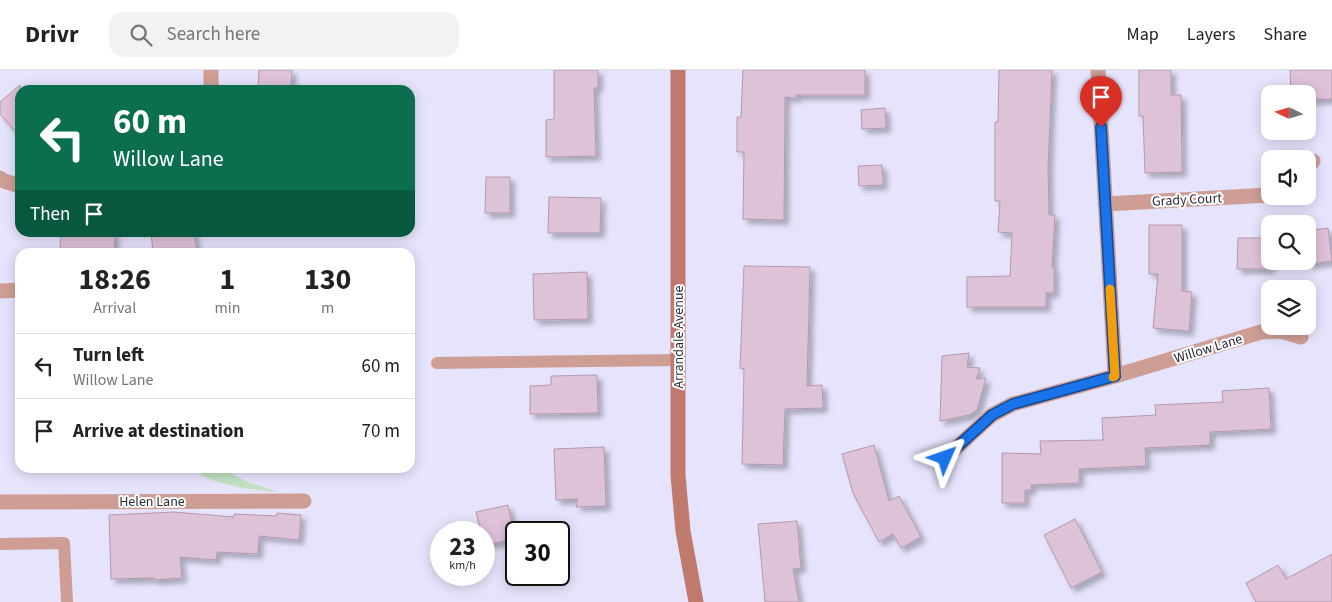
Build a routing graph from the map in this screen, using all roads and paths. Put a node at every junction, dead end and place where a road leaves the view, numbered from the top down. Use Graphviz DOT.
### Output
graph roads {
  1 [pos="211,70"];
  2 [pos="678,70"];
  3 [pos="1098,70"];
  4 [pos="211,85"];
  5 [pos="0,178"];
  6 [pos="15,184"];
  7 [pos="1261,195"];
  8 [pos="1105,204"];
  9 [pos="0,290"];
  10 [pos="15,290"];
  11 [pos="1302,337"];
  12 [pos="678,360"];
  13 [pos="437,363"];
  14 [pos="1115,376"];
  15 [pos="945,458"];
  16 [pos="304,501"];
  17 [pos="0,502"];
  18 [pos="0,544"];
  19 [pos="67,602"];
  20 [pos="696,602"];
  1 -- 4 [label="street"];
  2 -- 12 [label="street, Arrandale Avenue"];
  3 -- 8 [label="street"];
  5 -- 6 [label="street"];
  7 -- 8 [label="street, Grady Court"];
  8 -- 14 [label="street"];
  9 -- 10 [label="street"];
  11 -- 14 [label="street, Willow Lane"];
  12 -- 13 [label="lane"];
  12 -- 20 [label="street, Arrandale Avenue"];
  14 -- 15 [label="street, Willow Lane"];
  16 -- 17 [label="street, Helen Lane"];
  18 -- 19 [label="lane"];
}
